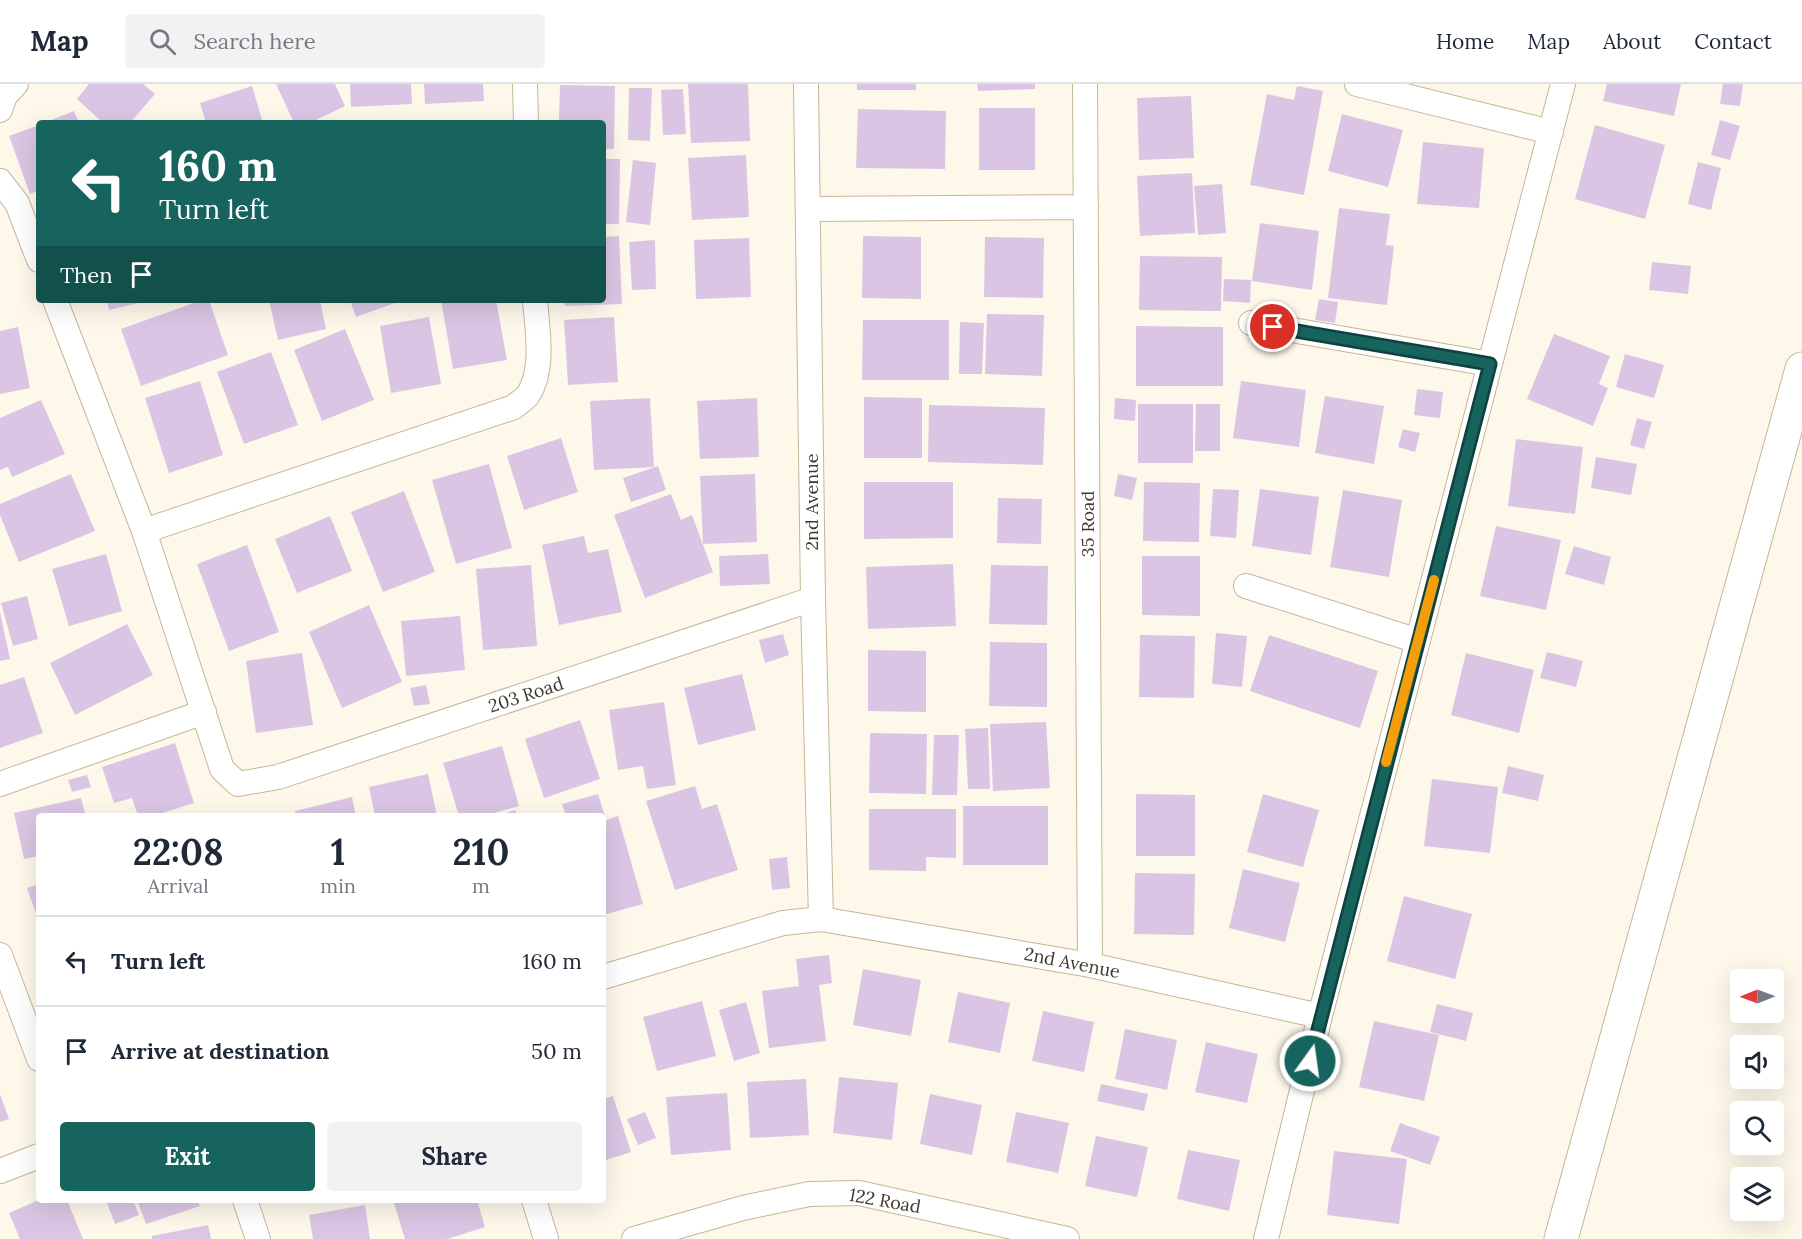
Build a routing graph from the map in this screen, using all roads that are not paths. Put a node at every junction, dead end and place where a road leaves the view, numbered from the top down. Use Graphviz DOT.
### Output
graph roads {
  1 [pos="16,84"];
  2 [pos="525,84"];
  3 [pos="806,84"];
  4 [pos="1085,84"];
  5 [pos="1357,84"];
  6 [pos="1563,84"];
  7 [pos="0,110"];
  8 [pos="526,120"];
  9 [pos="1551,132"];
  10 [pos="0,181"];
  11 [pos="1086,207"];
  12 [pos="809,209"];
  13 [pos="36,252"];
  14 [pos="56,303"];
  15 [pos="535,303"];
  16 [pos="1251,323"];
  17 [pos="1490,364"];
  18 [pos="1802,369"];
  19 [pos="144,531"];
  20 [pos="1246,586"];
  21 [pos="813,600"];
  22 [pos="1418,641"];
  23 [pos="204,712"];
  24 [pos="0,784"];
  25 [pos="821,919"];
  26 [pos="0,955"];
  27 [pos="1090,965"];
  28 [pos="606,975"];
  29 [pos="1320,1016"];
  30 [pos="36,1051"];
  31 [pos="36,1157"];
  32 [pos="0,1171"];
  33 [pos="246,1203"];
  34 [pos="535,1203"];
  35 [pos="258,1239"];
  36 [pos="546,1239"];
  37 [pos="634,1239"];
  38 [pos="1067,1239"];
  39 [pos="1266,1239"];
  40 [pos="1561,1239"];
  1 -- 7 [label="street"];
  2 -- 8 [label="street"];
  3 -- 12 [label="street, 2nd Avenue"];
  4 -- 11 [label="street, 35 Road"];
  5 -- 9 [label="street"];
  6 -- 9 [label="street"];
  9 -- 17 [label="street"];
  10 -- 13 [label="street"];
  11 -- 12 [label="street"];
  11 -- 27 [label="street, 35 Road"];
  12 -- 21 [label="street, 2nd Avenue"];
  14 -- 19 [label="street"];
  15 -- 19 [label="street"];
  16 -- 17 [label="street"];
  17 -- 22 [label="street"];
  18 -- 40 [label="main road"];
  19 -- 23 [label="street"];
  20 -- 22 [label="street"];
  21 -- 23 [label="street, 203 Road"];
  21 -- 25 [label="street, 2nd Avenue"];
  22 -- 29 [label="street"];
  23 -- 24 [label="street"];
  25 -- 27 [label="street, 2nd Avenue"];
  25 -- 28 [label="street, 2nd Avenue"];
  26 -- 30 [label="street"];
  27 -- 29 [label="street, 2nd Avenue"];
  29 -- 39 [label="street"];
  31 -- 32 [label="street"];
  33 -- 35 [label="street"];
  34 -- 36 [label="street"];
  37 -- 38 [label="street, 122 Road"];
}
